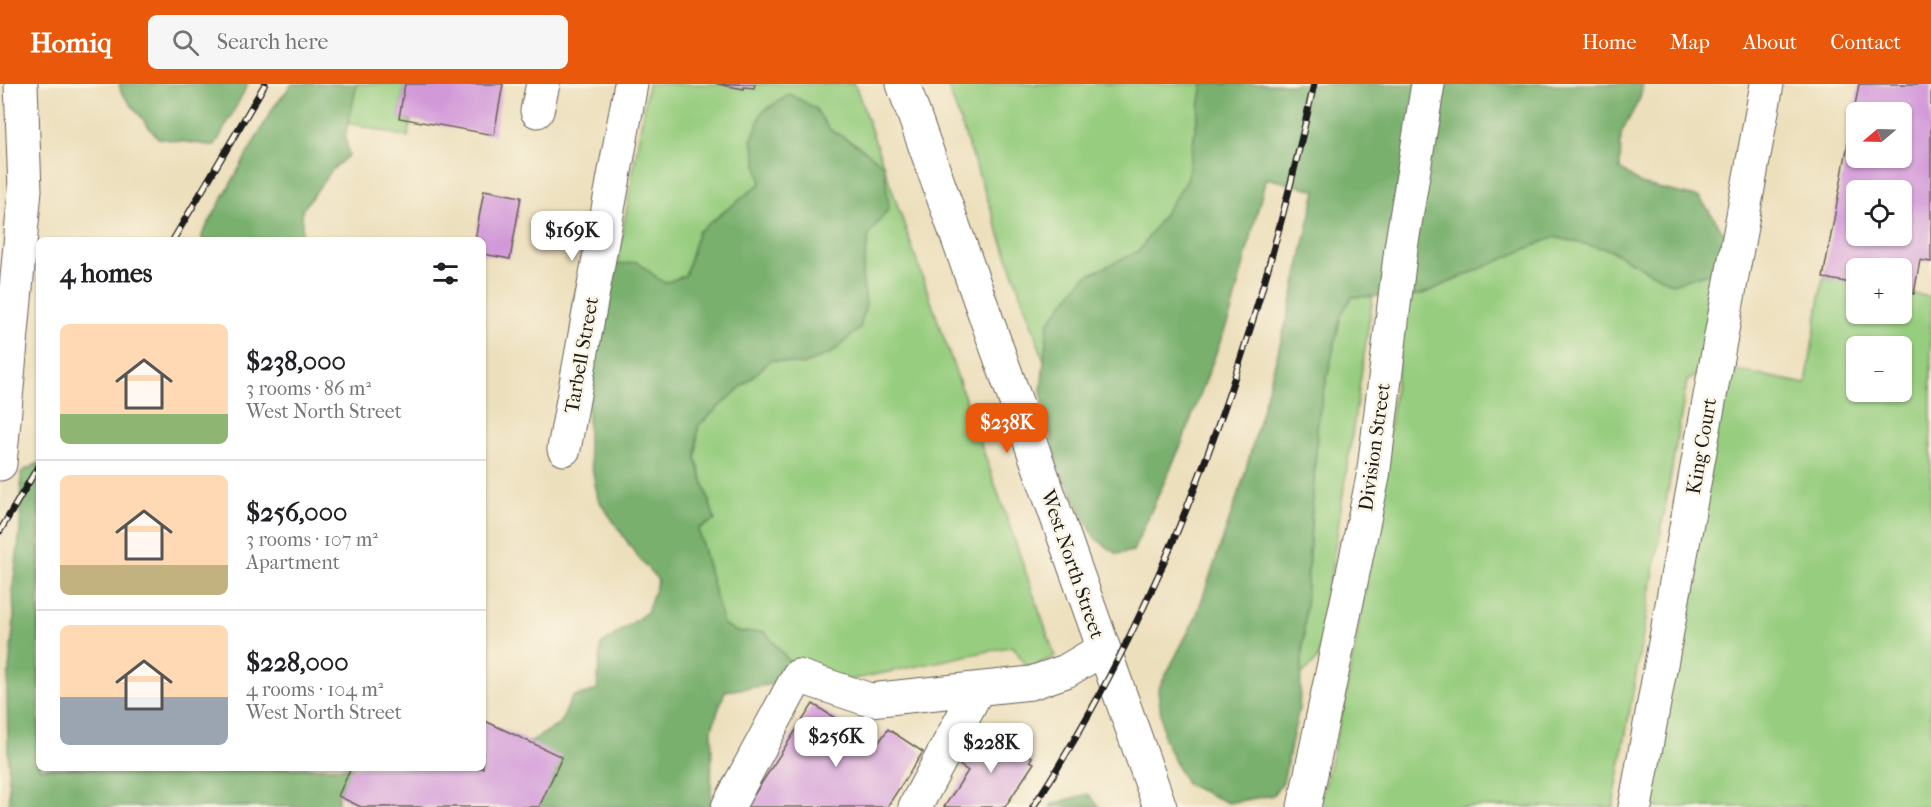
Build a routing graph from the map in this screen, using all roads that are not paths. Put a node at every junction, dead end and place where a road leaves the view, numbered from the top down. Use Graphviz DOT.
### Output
graph roads {
  1 [pos="21,84"];
  2 [pos="631,84"];
  3 [pos="903,84"];
  4 [pos="1428,84"];
  5 [pos="1767,84"];
  6 [pos="564,449"];
  7 [pos="0,464"];
  8 [pos="1103,649"];
  9 [pos="978,689"];
  10 [pos="728,807"];
  11 [pos="915,807"];
  12 [pos="1160,807"];
  13 [pos="1304,807"];
  14 [pos="1635,807"];
  1 -- 7 [label="street"];
  2 -- 6 [label="street, Tarbell Street"];
  3 -- 8 [label="street, West North Street"];
  4 -- 13 [label="street, Division Street"];
  5 -- 14 [label="street, King Court"];
  8 -- 9 [label="street"];
  8 -- 12 [label="street, West North Street"];
  9 -- 10 [label="street"];
  9 -- 11 [label="street"];
}
